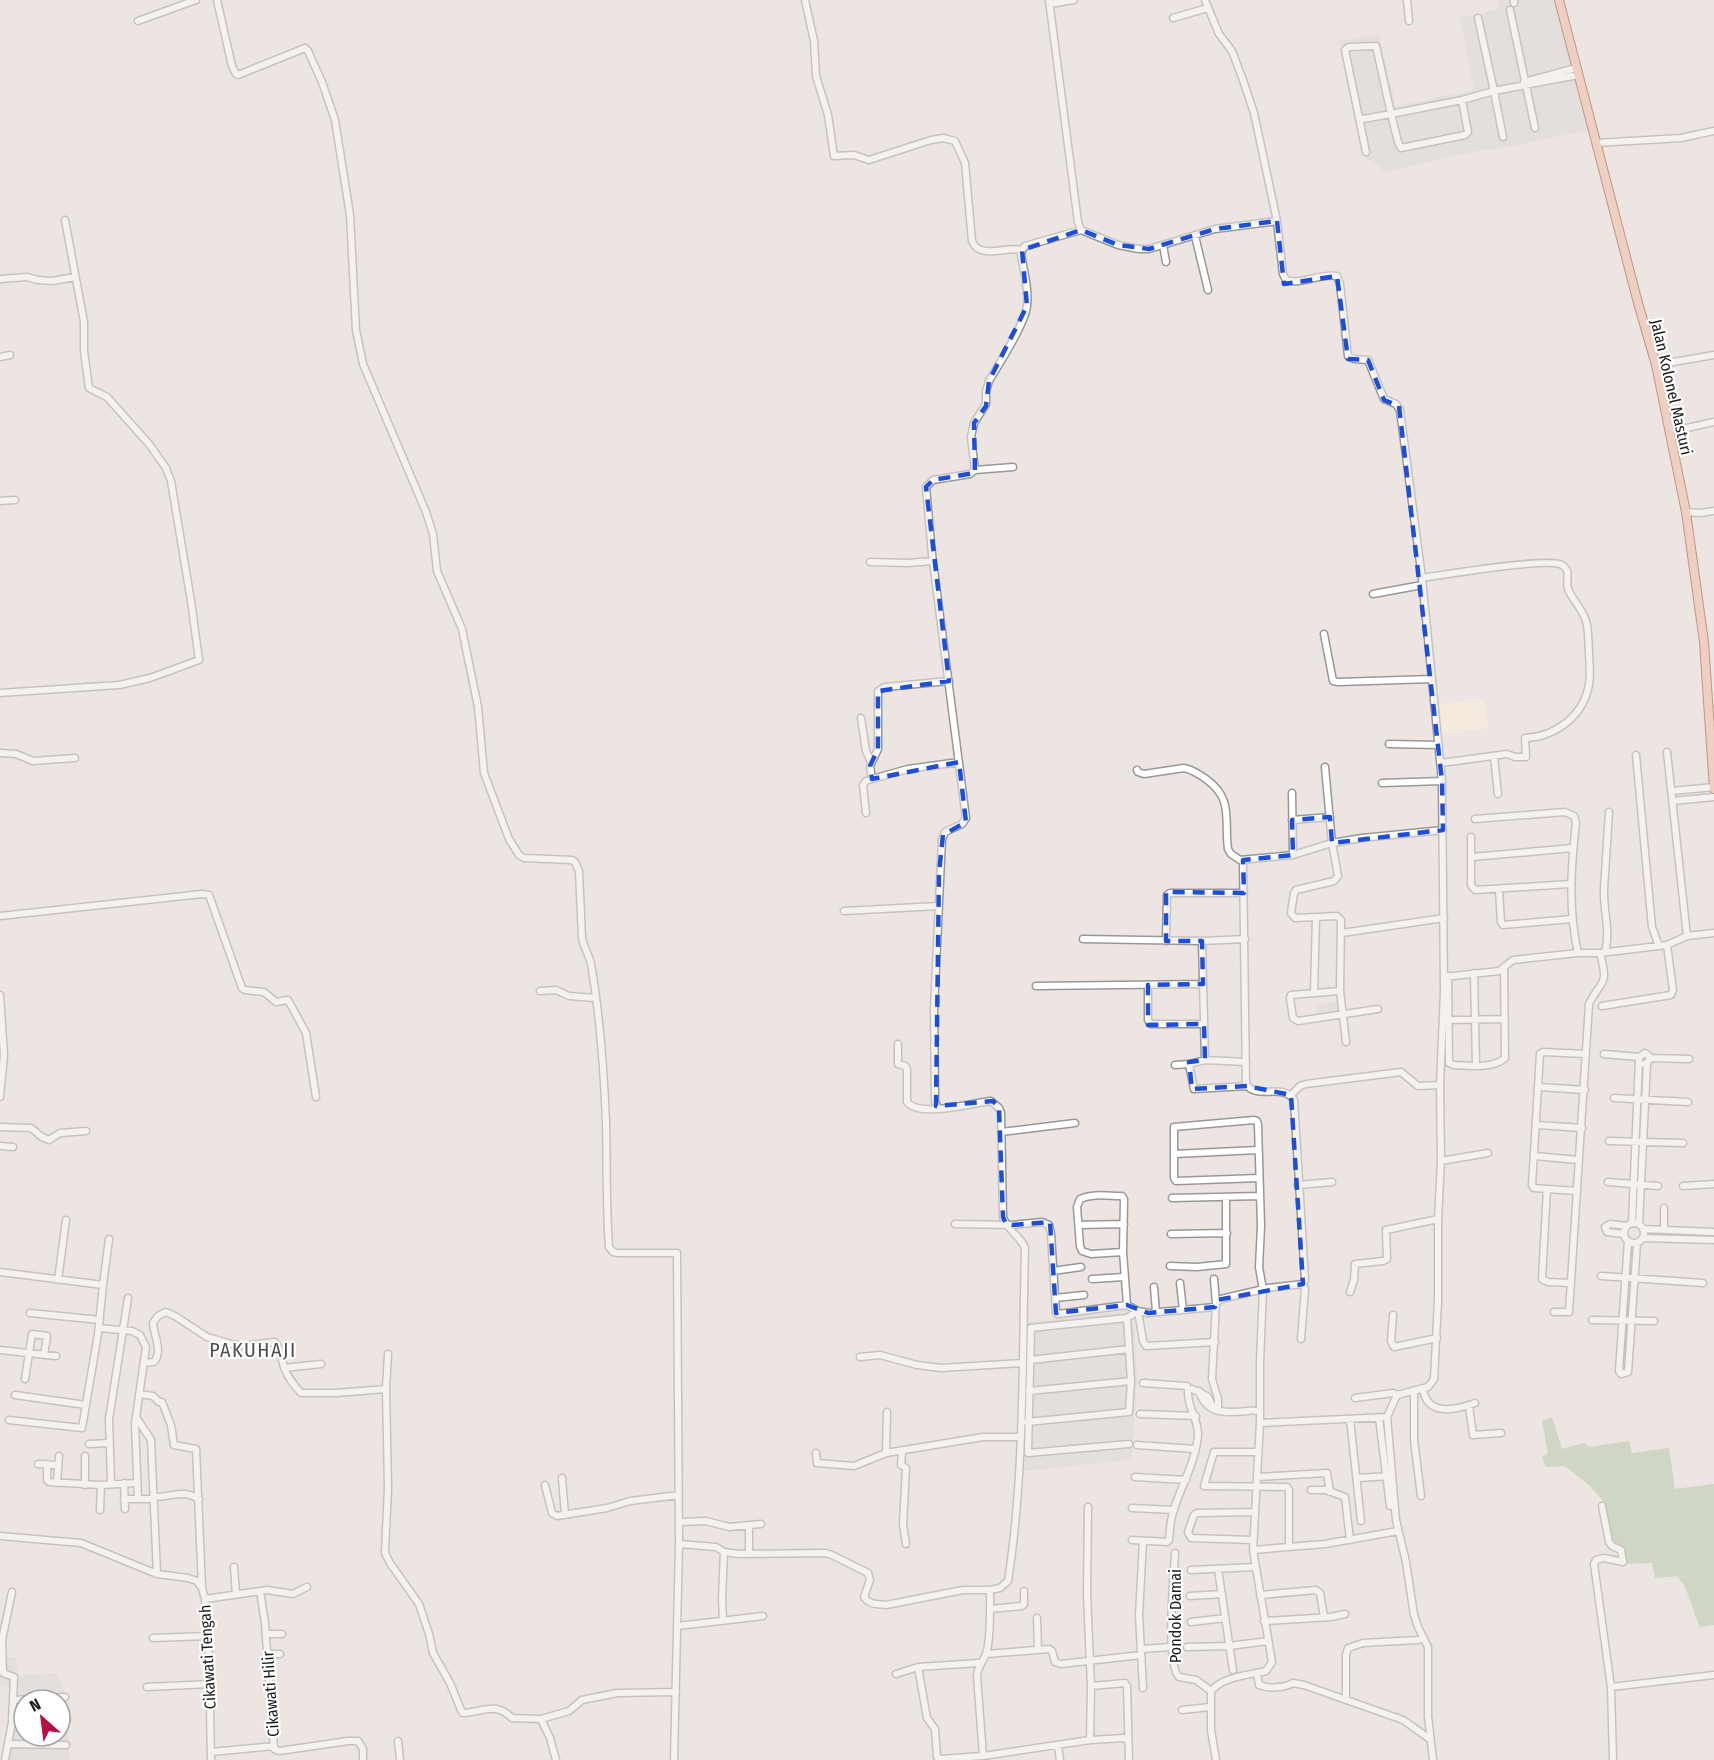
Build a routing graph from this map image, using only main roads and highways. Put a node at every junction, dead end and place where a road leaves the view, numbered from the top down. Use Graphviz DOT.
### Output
graph roads {
  1 [pos="1559,0"];
  2 [pos="1714,788"];
  1 -- 2 [label="main road, Jalan Kolonel Masturi"];
}
